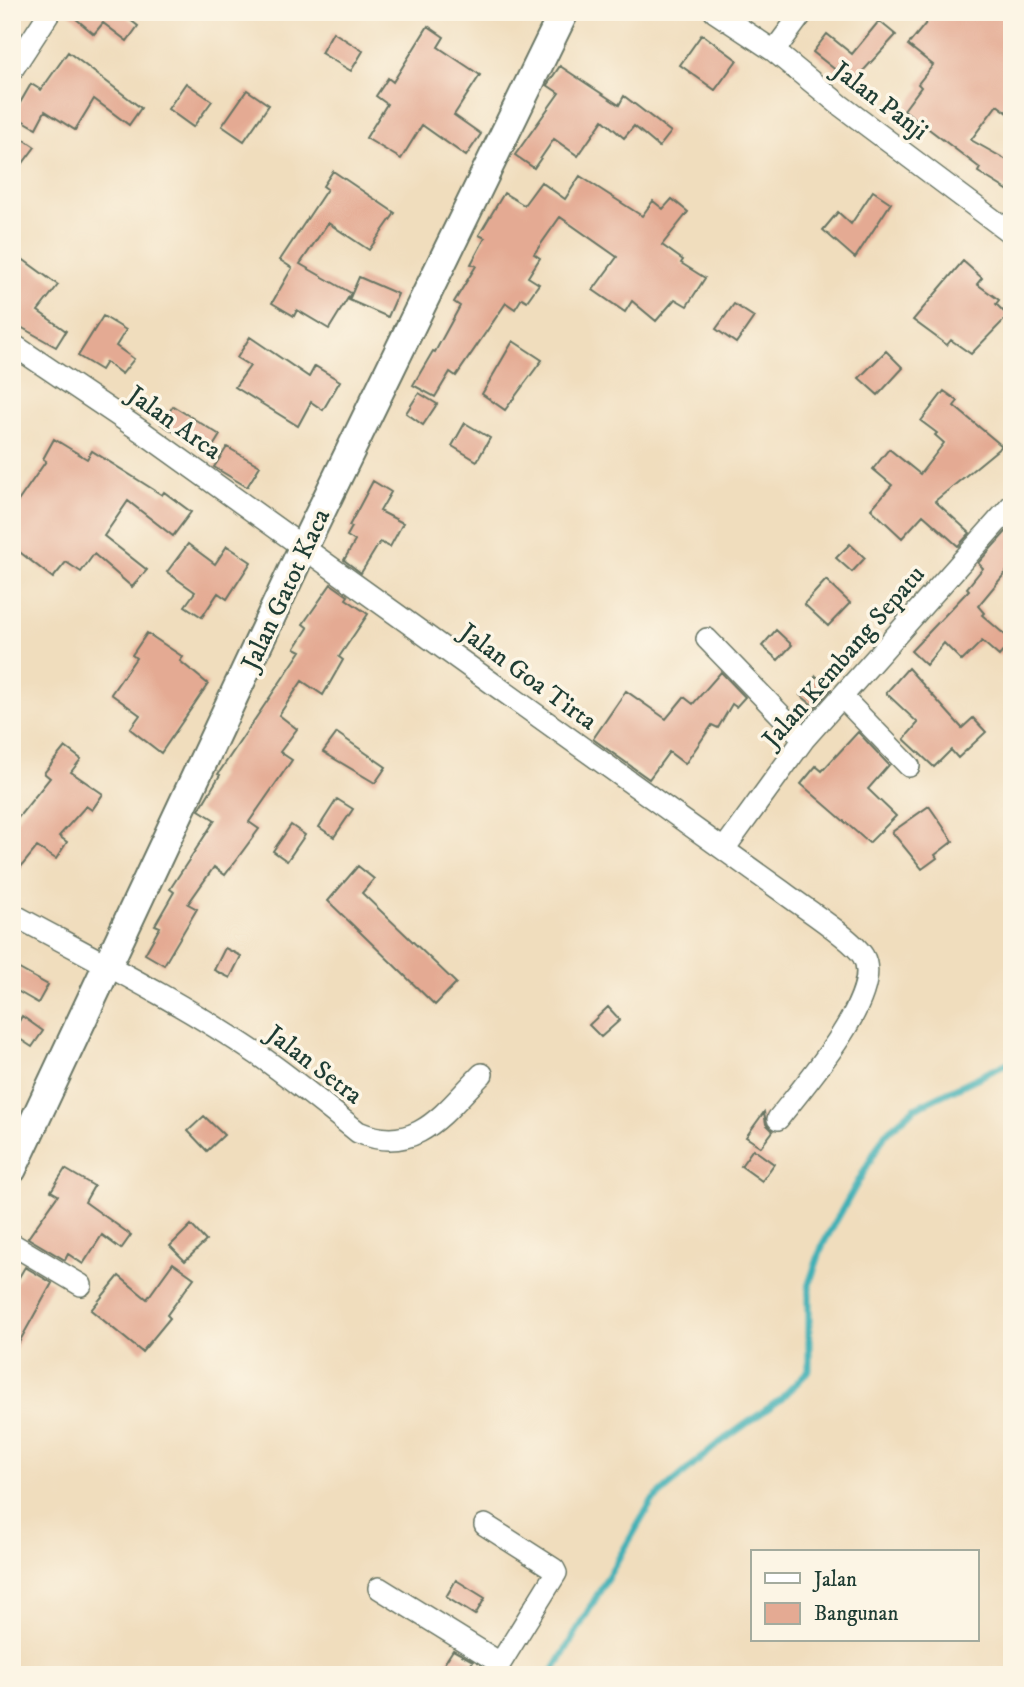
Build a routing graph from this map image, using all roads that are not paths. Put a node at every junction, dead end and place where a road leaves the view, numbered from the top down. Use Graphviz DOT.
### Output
graph roads {
  1 [pos="50,12"];
  2 [pos="564,12"];
  3 [pos="715,12"];
  4 [pos="803,12"];
  5 [pos="774,51"];
  6 [pos="13,67"];
  7 [pos="1012,234"];
  8 [pos="12,344"];
  9 [pos="1012,505"];
  10 [pos="303,548"];
  11 [pos="707,639"];
  12 [pos="843,698"];
  13 [pos="804,739"];
  14 [pos="909,766"];
  15 [pos="724,849"];
  16 [pos="12,914"];
  17 [pos="108,964"];
  18 [pos="482,1074"];
  19 [pos="778,1119"];
  20 [pos="12,1169"];
  21 [pos="12,1244"];
  22 [pos="81,1285"];
  23 [pos="485,1525"];
  24 [pos="379,1588"];
  25 [pos="496,1669"];
  1 -- 6 [label="street"];
  2 -- 10 [label="main road, Jalan Gatot Kaca"];
  3 -- 5 [label="street, Jalan Panji"];
  4 -- 5 [label="street"];
  5 -- 7 [label="street, Jalan Panji"];
  8 -- 10 [label="street, Jalan Arca"];
  9 -- 12 [label="street, Jalan Kembang Sepatu"];
  10 -- 15 [label="street, Jalan Goa Tirta"];
  10 -- 17 [label="main road, Jalan Gatot Kaca"];
  11 -- 13 [label="street"];
  12 -- 13 [label="street, Jalan Kembang Sepatu"];
  12 -- 14 [label="street"];
  13 -- 15 [label="street, Jalan Kembang Sepatu"];
  15 -- 19 [label="street, Jalan Goa Tirta"];
  16 -- 17 [label="street, Jalan Setra"];
  17 -- 18 [label="street, Jalan Setra"];
  17 -- 20 [label="main road, Jalan Gatot Kaca"];
  21 -- 22 [label="street"];
  23 -- 25 [label="street"];
  24 -- 25 [label="street"];
}
